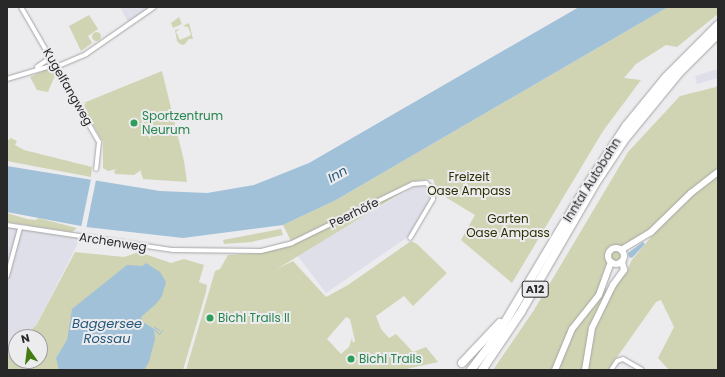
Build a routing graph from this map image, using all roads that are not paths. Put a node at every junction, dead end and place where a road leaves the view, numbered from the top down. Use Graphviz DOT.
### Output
graph roads {
  1 [pos="21,7"];
  2 [pos="154,7"];
  3 [pos="718,25"];
  4 [pos="718,34"];
  5 [pos="50,58"];
  6 [pos="55,66"];
  7 [pos="677,70"];
  8 [pos="32,71"];
  9 [pos="7,79"];
  10 [pos="668,80"];
  11 [pos="96,169"];
  12 [pos="718,172"];
  13 [pos="7,225"];
  14 [pos="20,228"];
  15 [pos="410,238"];
  16 [pos="621,250"];
  17 [pos="220,252"];
  18 [pos="622,261"];
  19 [pos="611,262"];
  20 [pos="7,276"];
  21 [pos="515,306"];
  22 [pos="462,363"];
  23 [pos="471,370"];
  24 [pos="482,370"];
  25 [pos="555,370"];
  26 [pos="585,370"];
  27 [pos="611,370"];
  28 [pos="642,370"];
  1 -- 5 [label="street, Kugelfangweg"];
  2 -- 6 [label="street"];
  3 -- 7 [label="highway, Inntal Autobahn / A12"];
  4 -- 7 [label="highway, Inntal Autobahn / A12"];
  5 -- 6 [label="street, Kugelfangweg"];
  5 -- 8 [label="street"];
  6 -- 8 [label="street"];
  6 -- 11 [label="street, Kugelfangweg"];
  7 -- 10 [label="highway, Inntal Autobahn / A12"];
  8 -- 9 [label="street"];
  10 -- 21 [label="highway, Inntal Autobahn / A12"];
  10 -- 24 [label="highway, Inntal Autobahn / A12"];
  12 -- 16 [label="main road"];
  13 -- 14 [label="street, Archenweg"];
  14 -- 17 [label="street, Archenweg"];
  14 -- 20 [label="street"];
  15 -- 17 [label="street, Peerhöfe"];
  16 -- 18 [label="main road"];
  16 -- 19 [label="main road"];
  18 -- 19 [label="main road"];
  18 -- 26 [label="main road"];
  19 -- 25 [label="main road"];
  21 -- 22 [label="highway"];
  21 -- 23 [label="highway, Inntal Autobahn / A12"];
  27 -- 28 [label="street"];
}
